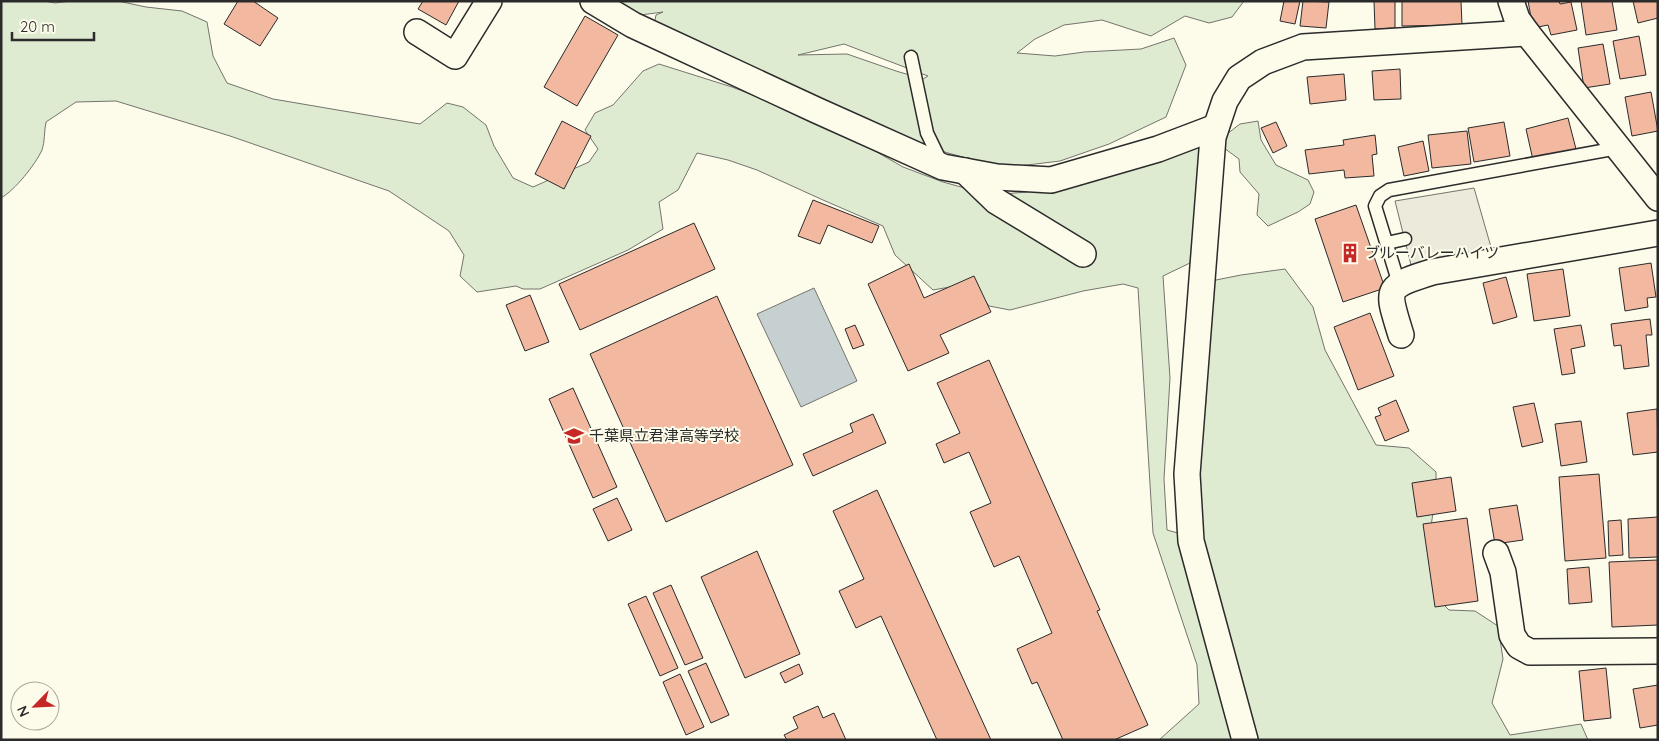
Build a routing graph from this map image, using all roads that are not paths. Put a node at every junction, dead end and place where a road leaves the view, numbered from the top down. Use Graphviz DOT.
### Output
graph roads {
  1 [pos="489,1"];
  2 [pos="592,1"];
  3 [pos="1511,1"];
  4 [pos="417,32"];
  5 [pos="1527,33"];
  6 [pos="911,57"];
  7 [pos="1216,127"];
  8 [pos="1618,148"];
  9 [pos="954,169"];
  10 [pos="1657,196"];
  11 [pos="1658,233"];
  12 [pos="1405,238"];
  13 [pos="1387,243"];
  14 [pos="1083,254"];
  15 [pos="1399,284"];
  16 [pos="1401,336"];
  17 [pos="1496,553"];
  18 [pos="1658,651"];
  19 [pos="1245,740"];
  1 -- 4 [label="street"];
  2 -- 9 [label="street"];
  3 -- 5 [label="street"];
  5 -- 7 [label="street"];
  5 -- 8 [label="street"];
  6 -- 9 [label="lane"];
  7 -- 9 [label="street"];
  7 -- 19 [label="street"];
  8 -- 10 [label="street"];
  8 -- 13 [label="lane"];
  9 -- 14 [label="street"];
  11 -- 15 [label="street"];
  12 -- 13 [label="lane"];
  13 -- 15 [label="lane"];
  15 -- 16 [label="street"];
  17 -- 18 [label="street"];
}
